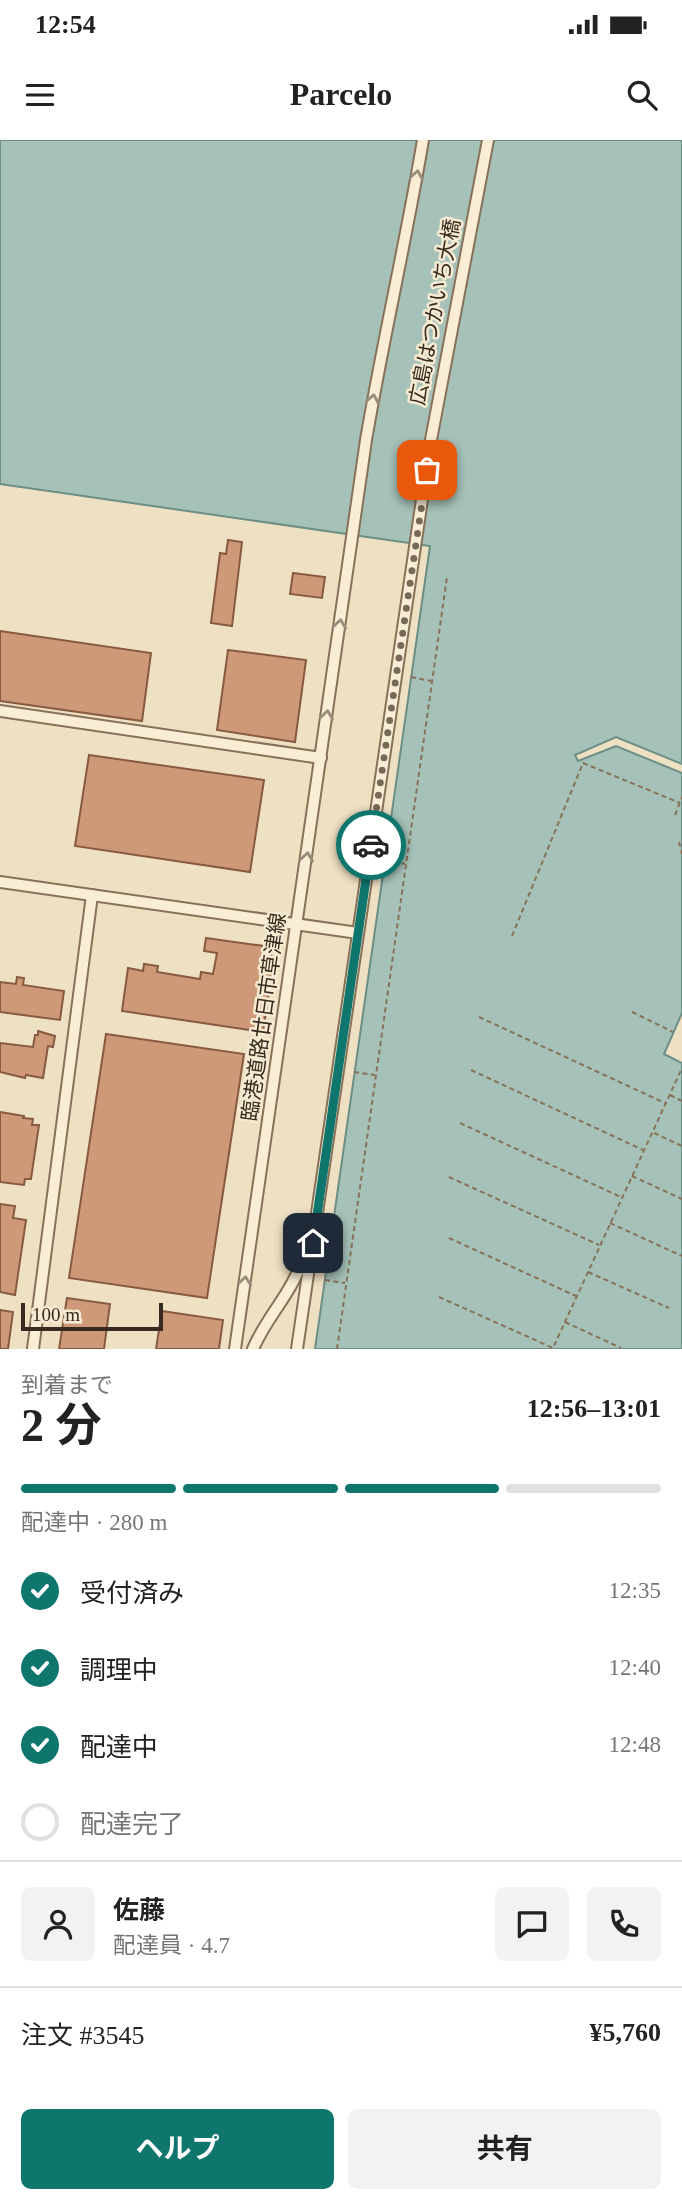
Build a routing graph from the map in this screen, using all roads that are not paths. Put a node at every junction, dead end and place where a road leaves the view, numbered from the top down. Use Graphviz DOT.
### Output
graph roads {
  1 [pos="423,140"];
  2 [pos="488,140"];
  3 [pos="330,691"];
  4 [pos="0,712"];
  5 [pos="321,758"];
  6 [pos="0,882"];
  7 [pos="92,895"];
  8 [pos="297,924"];
  9 [pos="358,933"];
  10 [pos="320,1190"];
  11 [pos="33,1349"];
  12 [pos="235,1349"];
  13 [pos="253,1349"];
  14 [pos="297,1349"];
  3 -- 1 [label="street, 広島はつかいち大橋, one-way"];
  2 -- 9 [label="street, 広島はつかいち大橋"];
  5 -- 3 [label="street, 臨港道路廿日市草津線, one-way"];
  4 -- 5 [label="street"];
  8 -- 5 [label="street, 臨港道路廿日市草津線, one-way"];
  6 -- 7 [label="street"];
  7 -- 8 [label="street"];
  7 -- 11 [label="street"];
  8 -- 9 [label="street"];
  12 -- 8 [label="street, 臨港道路廿日市草津線, one-way"];
  9 -- 10 [label="street"];
  10 -- 13 [label="street"];
  10 -- 14 [label="street"];
}
